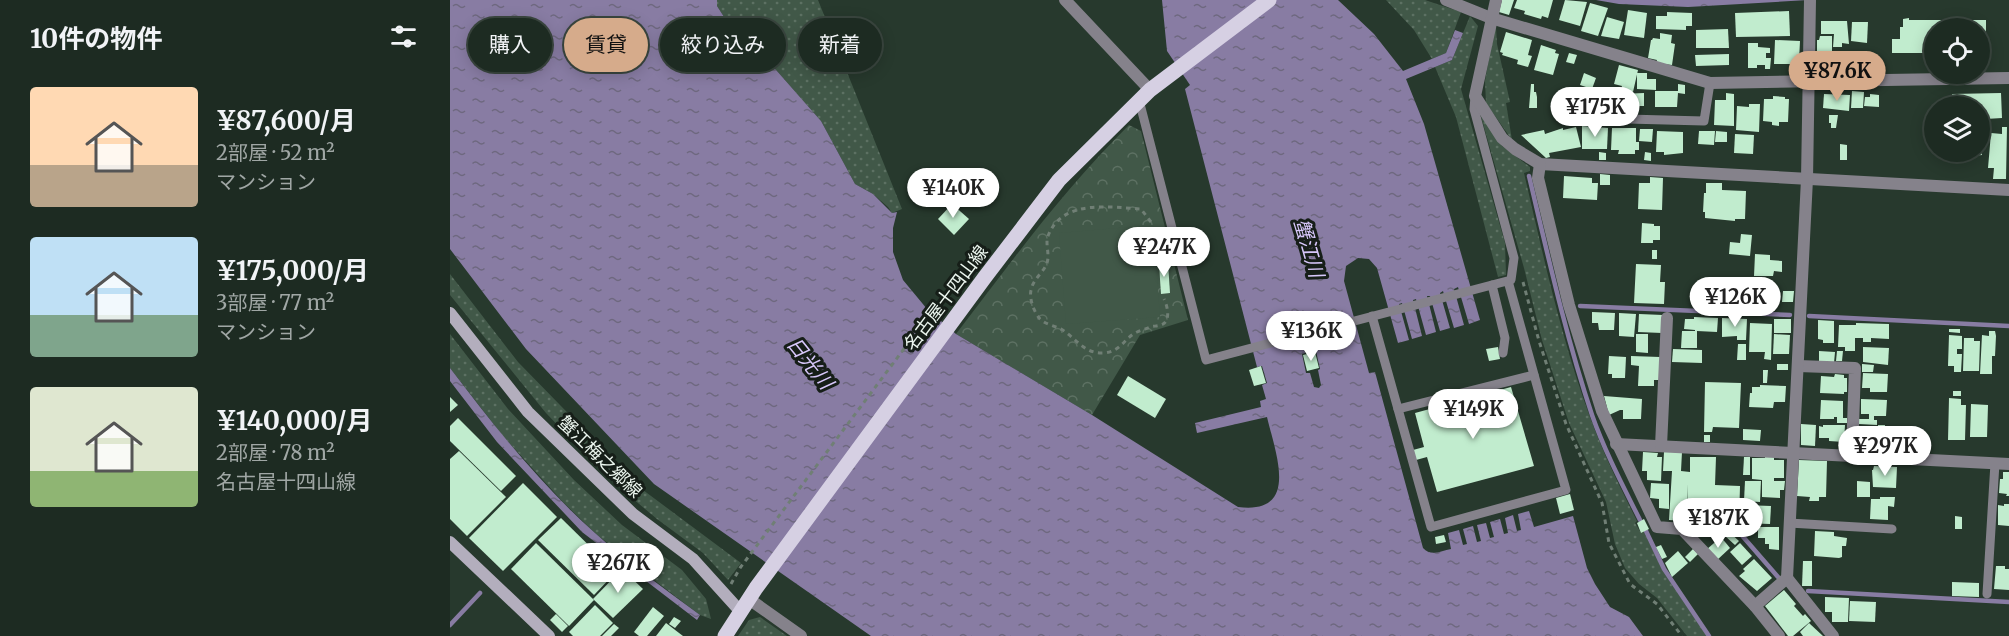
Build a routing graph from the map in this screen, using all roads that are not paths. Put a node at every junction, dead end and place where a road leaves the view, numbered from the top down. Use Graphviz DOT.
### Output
graph roads {
  1 [pos="1065,0"];
  2 [pos="1269,0"];
  3 [pos="1446,0"];
  4 [pos="1496,0"];
  5 [pos="1810,3"];
  6 [pos="1491,18"];
  7 [pos="2009,78"];
  8 [pos="1810,82"];
  9 [pos="1710,83"];
  10 [pos="1145,95"];
  11 [pos="1475,96"];
  12 [pos="1627,119"];
  13 [pos="1540,164"];
  14 [pos="1807,179"];
  15 [pos="2009,190"];
  16 [pos="1508,281"];
  17 [pos="1492,285"];
  18 [pos="450,313"];
  19 [pos="1372,316"];
  20 [pos="1667,318"];
  21 [pos="1503,353"];
  22 [pos="1798,366"];
  23 [pos="1534,375"];
  24 [pos="1398,409"];
  25 [pos="1616,444"];
  26 [pos="1661,446"];
  27 [pos="1794,452"];
  28 [pos="1852,455"];
  29 [pos="1995,463"];
  30 [pos="2009,464"];
  31 [pos="1789,523"];
  32 [pos="1892,529"];
  33 [pos="450,542"];
  34 [pos="1787,578"];
  35 [pos="1987,594"];
  36 [pos="748,599"];
  37 [pos="1755,606"];
  38 [pos="549,636"];
  39 [pos="725,636"];
  40 [pos="801,636"];
  41 [pos="1779,636"];
  42 [pos="1833,636"];
  1 -- 10 [label="street"];
  2 -- 10 [label="main road, 名古屋十四山線"];
  3 -- 6 [label="street"];
  4 -- 6 [label="street"];
  5 -- 8 [label="street"];
  6 -- 9 [label="street"];
  6 -- 11 [label="street"];
  7 -- 8 [label="street"];
  8 -- 9 [label="street"];
  8 -- 14 [label="street"];
  9 -- 12 [label="lane"];
  10 -- 19 [label="lane"];
  10 -- 36 [label="main road, 名古屋十四山線"];
  11 -- 13 [label="street"];
  11 -- 16 [label="lane"];
  13 -- 14 [label="street"];
  13 -- 25 [label="street"];
  14 -- 15 [label="street"];
  14 -- 22 [label="street"];
  16 -- 17 [label="lane"];
  16 -- 23 [label="lane"];
  17 -- 19 [label="lane"];
  17 -- 21 [label="lane"];
  18 -- 36 [label="main road, 蟹江梅之郷線"];
  19 -- 24 [label="lane"];
  20 -- 26 [label="street"];
  22 -- 27 [label="street"];
  22 -- 28 [label="street"];
  23 -- 24 [label="lane"];
  23 -- 24 [label="lane"];
  25 -- 26 [label="street"];
  25 -- 37 [label="street"];
  26 -- 27 [label="street"];
  27 -- 28 [label="street"];
  27 -- 31 [label="street"];
  28 -- 29 [label="street"];
  29 -- 30 [label="street"];
  29 -- 35 [label="lane"];
  31 -- 32 [label="lane"];
  31 -- 34 [label="street"];
  33 -- 38 [label="main road"];
  34 -- 37 [label="street"];
  34 -- 42 [label="street"];
  36 -- 39 [label="main road, 名古屋十四山線"];
  36 -- 40 [label="street"];
  37 -- 41 [label="street"];
}
